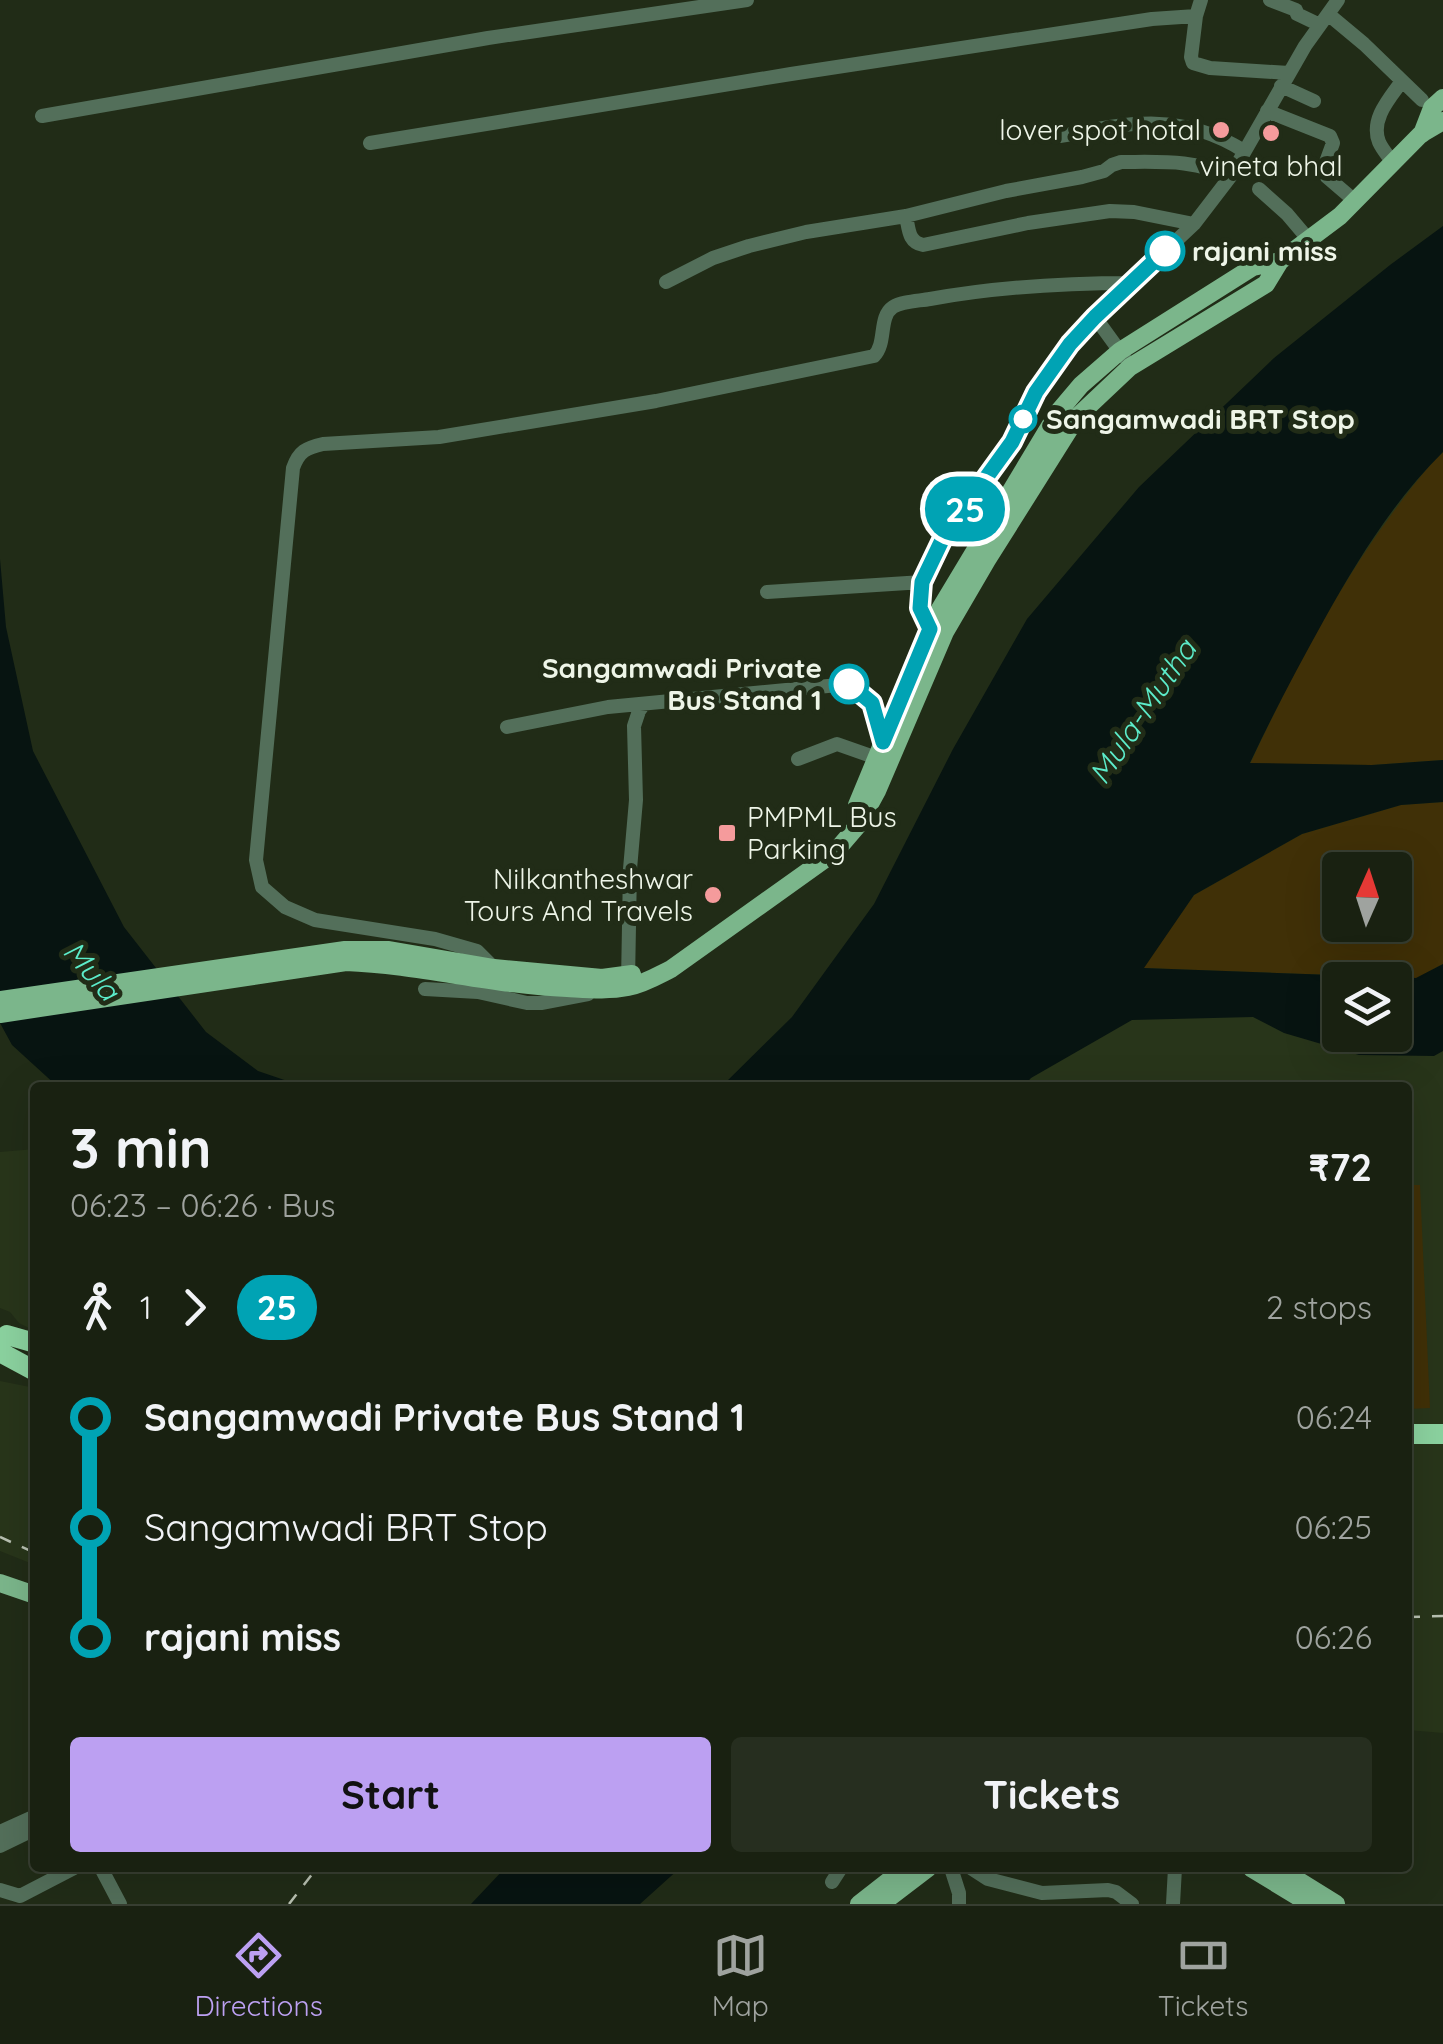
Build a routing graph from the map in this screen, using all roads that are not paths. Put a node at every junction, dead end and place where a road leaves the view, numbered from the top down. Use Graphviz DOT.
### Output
graph roads {
  1 [pos="747,0"];
  2 [pos="1201,0"];
  3 [pos="1270,0"];
  4 [pos="1338,0"];
  5 [pos="1298,5"];
  6 [pos="1196,16"];
  7 [pos="1324,19"];
  8 [pos="1285,80"];
  9 [pos="1402,81"];
  10 [pos="1443,98"];
  11 [pos="1422,100"];
  12 [pos="1314,101"];
  13 [pos="1266,111"];
  14 [pos="42,116"];
  15 [pos="1443,121"];
  16 [pos="1422,134"];
  17 [pos="1060,136"];
  18 [pos="370,143"];
  19 [pos="1244,152"];
  20 [pos="1393,163"];
  21 [pos="1230,177"];
  22 [pos="1259,189"];
  23 [pos="1355,201"];
  24 [pos="906,216"];
  25 [pos="1194,224"];
  26 [pos="1308,240"];
  27 [pos="1280,261"];
  28 [pos="666,282"];
  29 [pos="1132,283"];
  30 [pos="1095,317"];
  31 [pos="1120,350"];
  32 [pos="1130,368"];
  33 [pos="922,582"];
  34 [pos="768,592"];
  35 [pos="937,633"];
  36 [pos="644,704"];
  37 [pos="507,727"];
  38 [pos="880,750"];
  39 [pos="798,759"];
  40 [pos="314,959"];
  41 [pos="493,975"];
  42 [pos="628,981"];
  43 [pos="604,984"];
  44 [pos="426,988"];
  45 [pos="0,1000"];
  46 [pos="0,1014"];
  47 [pos="2,1339"];
  48 [pos="30,1342"];
  49 [pos="30,1366"];
  50 [pos="0,1368"];
  51 [pos="30,1371"];
  52 [pos="1412,1434"];
  53 [pos="1443,1434"];
  54 [pos="1412,1447"];
  55 [pos="1443,1447"];
  56 [pos="0,1583"];
  57 [pos="30,1593"];
  58 [pos="30,1818"];
  59 [pos="30,1831"];
  60 [pos="0,1832"];
  61 [pos="0,1846"];
  62 [pos="66,1872"];
  63 [pos="103,1872"];
  64 [pos="838,1872"];
  65 [pos="900,1872"];
  66 [pos="923,1872"];
  67 [pos="952,1872"];
  68 [pos="977,1872"];
  69 [pos="1175,1872"];
  70 [pos="1258,1872"];
  71 [pos="1284,1872"];
  72 [pos="832,1882"];
  73 [pos="0,1890"];
  74 [pos="120,1904"];
  75 [pos="860,1904"];
  76 [pos="881,1904"];
  77 [pos="958,1904"];
  78 [pos="1132,1904"];
  79 [pos="1173,1904"];
  80 [pos="1310,1904"];
  81 [pos="1336,1904"];
  1 -- 14 [label="street"];
  2 -- 6 [label="street"];
  3 -- 5 [label="street"];
  4 -- 7 [label="street"];
  5 -- 7 [label="street"];
  6 -- 8 [label="street"];
  6 -- 18 [label="street"];
  7 -- 8 [label="street"];
  7 -- 9 [label="street"];
  8 -- 12 [label="street"];
  8 -- 13 [label="street"];
  9 -- 11 [label="street"];
  9 -- 20 [label="street"];
  10 -- 16 [label="main road"];
  13 -- 19 [label="street"];
  13 -- 23 [label="street"];
  15 -- 16 [label="main road"];
  16 -- 20 [label="main road"];
  17 -- 19 [label="street"];
  19 -- 21 [label="street"];
  20 -- 23 [label="main road"];
  21 -- 24 [label="street"];
  21 -- 25 [label="street"];
  22 -- 26 [label="street"];
  23 -- 26 [label="main road"];
  24 -- 25 [label="street"];
  24 -- 28 [label="street"];
  25 -- 29 [label="street"];
  26 -- 27 [label="main road"];
  27 -- 31 [label="main road"];
  27 -- 32 [label="main road"];
  29 -- 30 [label="street"];
  29 -- 41 [label="street"];
  30 -- 31 [label="street"];
  30 -- 33 [label="street"];
  31 -- 32 [label="street"];
  31 -- 35 [label="main road"];
  32 -- 35 [label="main road"];
  33 -- 34 [label="street"];
  33 -- 35 [label="street"];
  35 -- 38 [label="main road"];
  35 -- 42 [label="main road"];
  36 -- 37 [label="street"];
  36 -- 38 [label="street"];
  36 -- 42 [label="street"];
  38 -- 39 [label="street"];
  38 -- 42 [label="main road"];
  40 -- 41 [label="main road"];
  40 -- 45 [label="main road"];
  40 -- 46 [label="main road"];
  41 -- 43 [label="main road"];
  42 -- 43 [label="main road"];
  43 -- 44 [label="street"];
  47 -- 48 [label="highway"];
  47 -- 49 [label="highway"];
  50 -- 51 [label="highway"];
  52 -- 53 [label="highway"];
  54 -- 55 [label="highway"];
  56 -- 57 [label="main road"];
  58 -- 60 [label="street"];
  59 -- 61 [label="street"];
  62 -- 73 [label="street"];
  63 -- 74 [label="street"];
  64 -- 72 [label="street"];
  65 -- 75 [label="main road"];
  66 -- 76 [label="main road"];
  67 -- 77 [label="street"];
  68 -- 78 [label="street"];
  69 -- 79 [label="street"];
  70 -- 80 [label="main road"];
  71 -- 81 [label="main road"];
}
